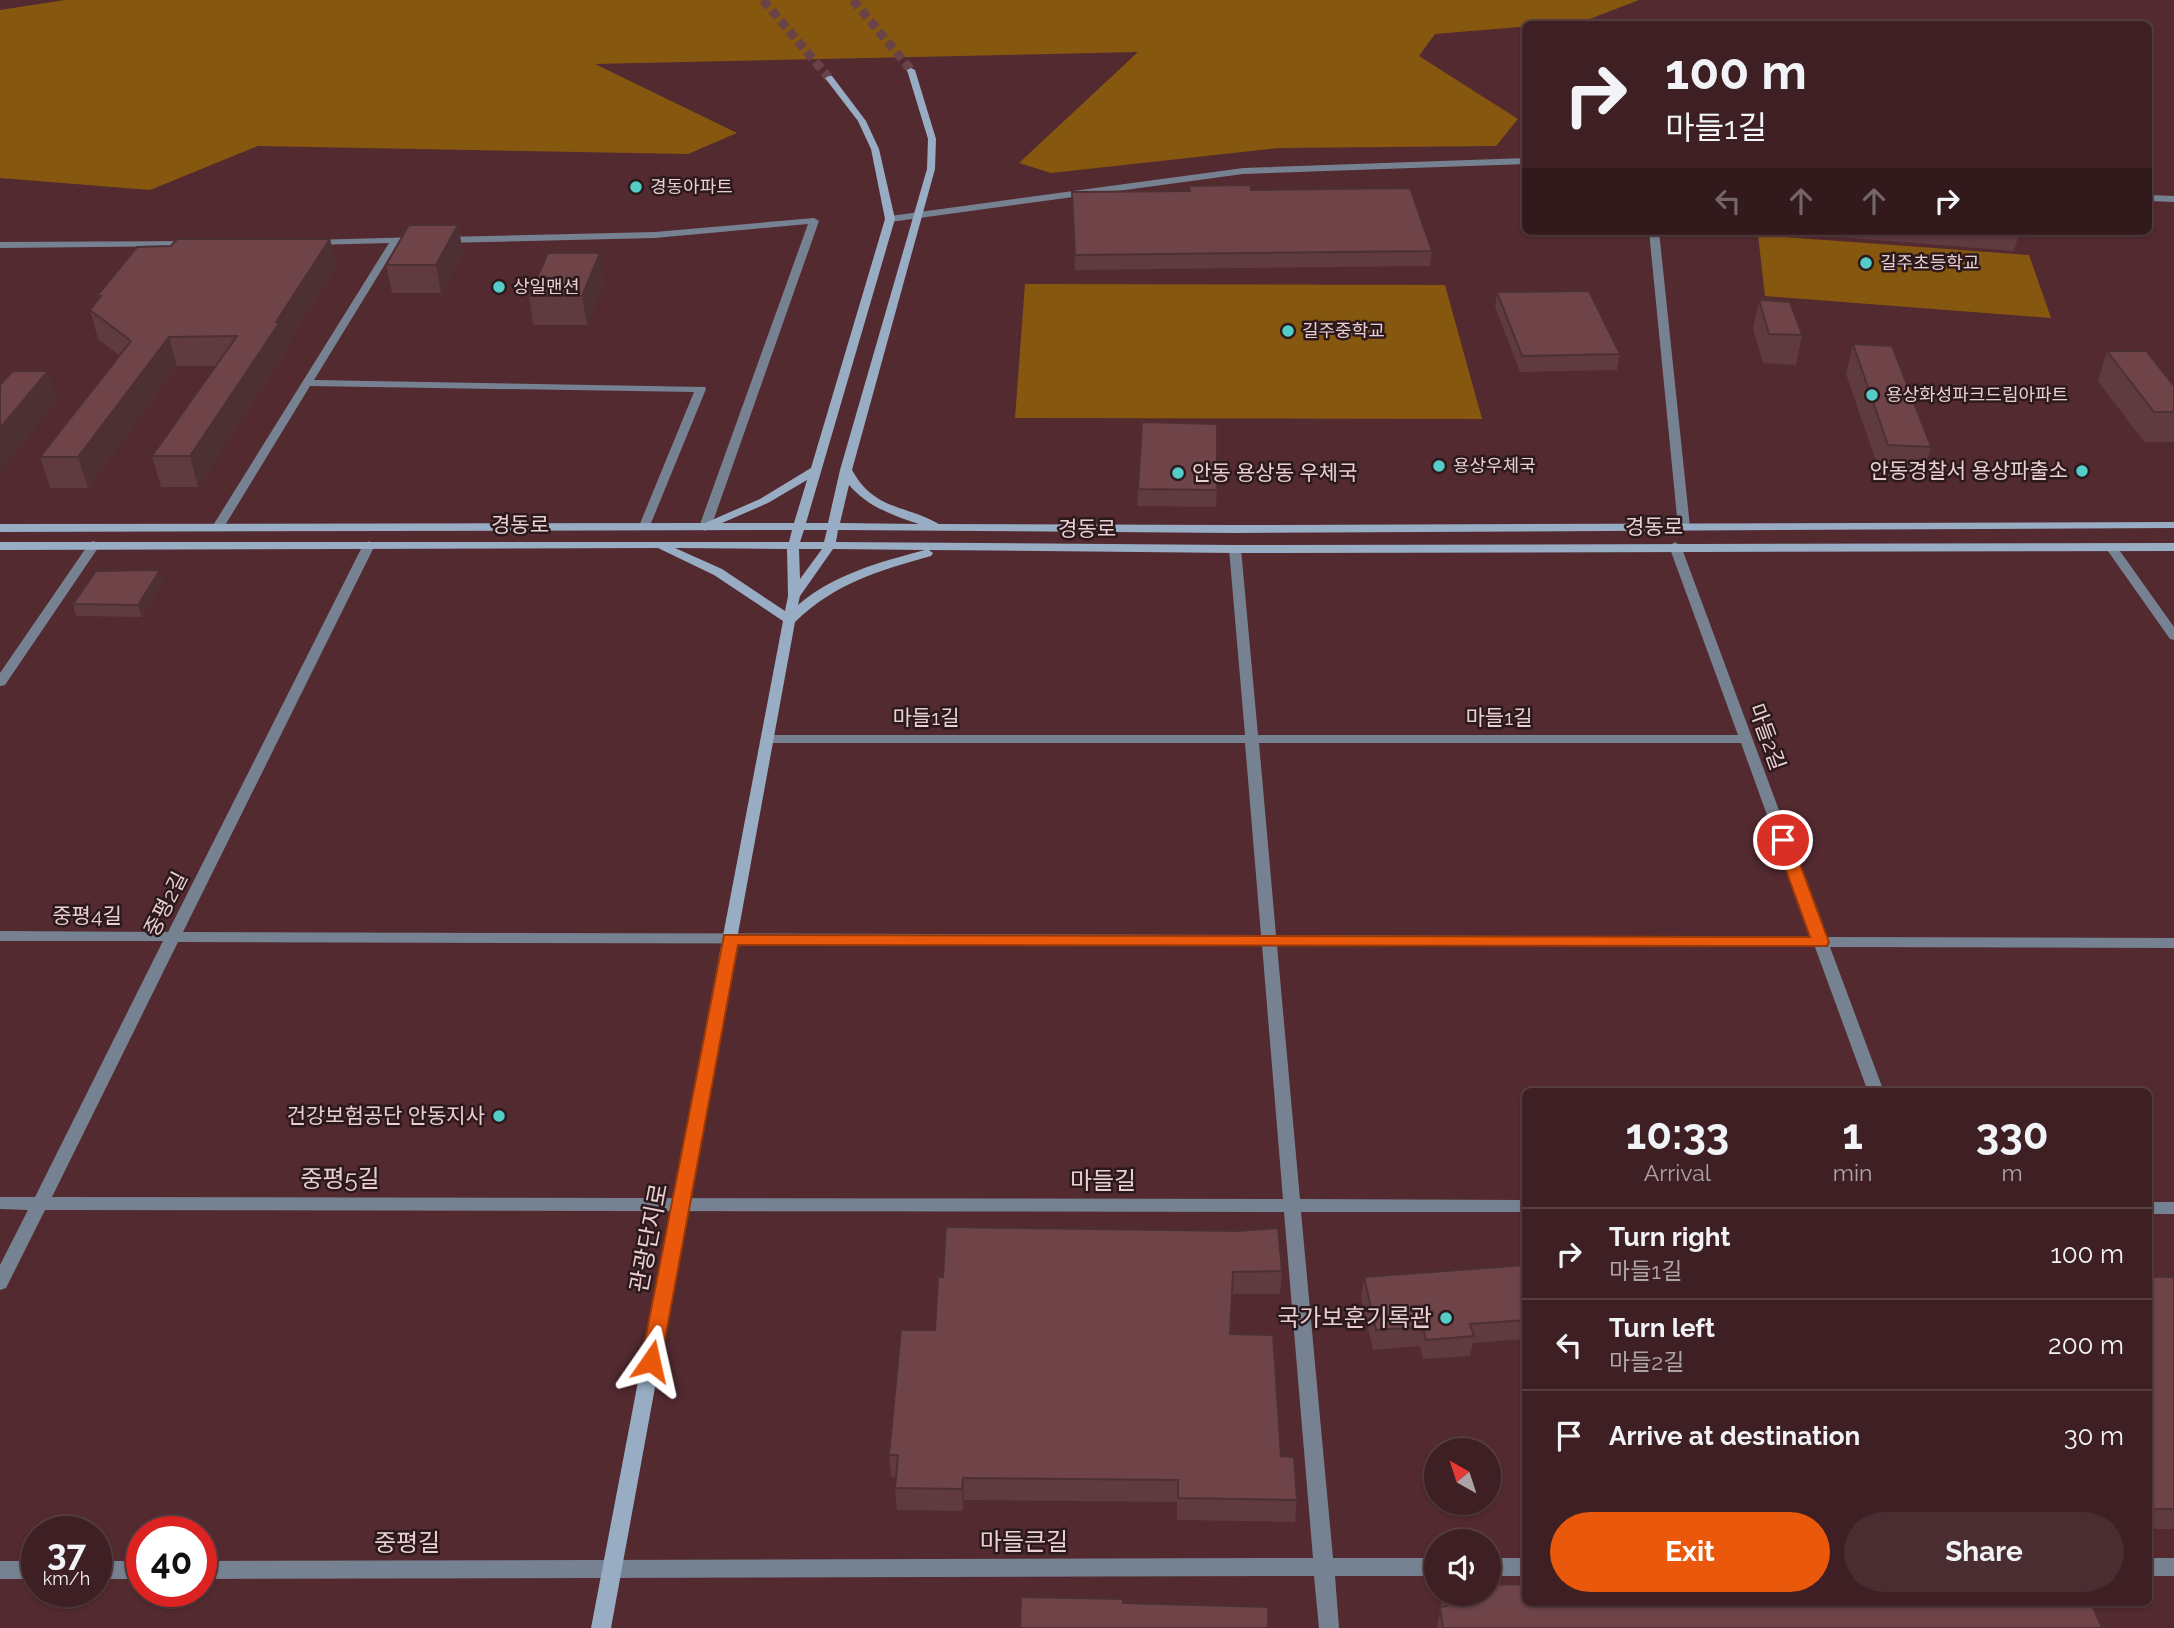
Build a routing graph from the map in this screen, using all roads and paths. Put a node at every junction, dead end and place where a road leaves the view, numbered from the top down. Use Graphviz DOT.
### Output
graph roads {
  1 [pos="911,70"];
  2 [pos="830,78"];
  3 [pos="1522,161"];
  4 [pos="2152,198"];
  5 [pos="2174,200"];
  6 [pos="919,214"];
  7 [pos="890,219"];
  8 [pos="1654,235"];
  9 [pos="395,241"];
  10 [pos="300,242"];
  11 [pos="204,243"];
  12 [pos="0,245"];
  13 [pos="308,383"];
  14 [pos="846,470"];
  15 [pos="814,471"];
  16 [pos="2174,525"];
  17 [pos="645,526"];
  18 [pos="218,527"];
  19 [pos="705,527"];
  20 [pos="798,527"];
  21 [pos="1684,527"];
  22 [pos="0,528"];
  23 [pos="834,528"];
  24 [pos="945,529"];
  25 [pos="657,544"];
  26 [pos="94,545"];
  27 [pos="369,545"];
  28 [pos="0,546"];
  29 [pos="1675,546"];
  30 [pos="793,547"];
  31 [pos="829,547"];
  32 [pos="2110,547"];
  33 [pos="2174,547"];
  34 [pos="945,548"];
  35 [pos="1236,549"];
  36 [pos="794,596"];
  37 [pos="790,620"];
  38 [pos="2174,636"];
  39 [pos="0,682"];
  40 [pos="1745,738"];
  41 [pos="767,739"];
  42 [pos="1252,739"];
  43 [pos="0,936"];
  44 [pos="173,937"];
  45 [pos="730,939"];
  46 [pos="1269,940"];
  47 [pos="1821,942"];
  48 [pos="2174,943"];
  49 [pos="1876,1088"];
  50 [pos="0,1203"];
  51 [pos="40,1203"];
  52 [pos="680,1205"];
  53 [pos="1292,1206"];
  54 [pos="1522,1206"];
  55 [pos="2152,1208"];
  56 [pos="2174,1208"];
  57 [pos="0,1283"];
  58 [pos="1325,1567"];
  59 [pos="1424,1567"];
  60 [pos="1501,1567"];
  61 [pos="1522,1567"];
  62 [pos="2152,1567"];
  63 [pos="2174,1567"];
  64 [pos="612,1569"];
  65 [pos="0,1570"];
  66 [pos="21,1570"];
  67 [pos="217,1570"];
  68 [pos="601,1628"];
  69 [pos="1329,1628"];
  1 -- 6 [label="street"];
  2 -- 7 [label="street"];
  3 -- 6 [label="street"];
  4 -- 5 [label="street"];
  6 -- 7 [label="street"];
  6 -- 14 [label="street"];
  7 -- 15 [label="street, 관광단지로"];
  8 -- 21 [label="street"];
  9 -- 10 [label="street"];
  9 -- 13 [label="street"];
  9 -- 19 [label="street"];
  11 -- 12 [label="street"];
  13 -- 17 [label="street"];
  13 -- 18 [label="street"];
  14 -- 23 [label="street"];
  14 -- 24 [label="street"];
  15 -- 19 [label="street"];
  15 -- 20 [label="street, 관광단지로"];
  16 -- 21 [label="street, 경동로"];
  17 -- 18 [label="street, 경동로"];
  17 -- 19 [label="street, 경동로"];
  18 -- 22 [label="street, 경동로"];
  19 -- 20 [label="street, 경동로"];
  20 -- 23 [label="street, 경동로"];
  20 -- 30 [label="street, 관광단지로"];
  21 -- 24 [label="street, 경동로"];
  23 -- 24 [label="street, 경동로"];
  23 -- 31 [label="street"];
  25 -- 27 [label="street, 경동로"];
  25 -- 30 [label="street, 경동로"];
  25 -- 37 [label="street"];
  26 -- 27 [label="street, 경동로"];
  26 -- 28 [label="street, 경동로"];
  26 -- 39 [label="street"];
  27 -- 44 [label="street, 중평2길"];
  29 -- 32 [label="street, 경동로"];
  29 -- 35 [label="street, 경동로"];
  29 -- 40 [label="street, 마들2길"];
  30 -- 31 [label="street, 경동로"];
  30 -- 36 [label="street, 관광단지로"];
  31 -- 34 [label="street, 경동로"];
  31 -- 36 [label="street"];
  32 -- 33 [label="street, 경동로"];
  32 -- 38 [label="street"];
  34 -- 35 [label="street, 경동로"];
  34 -- 37 [label="street"];
  35 -- 42 [label="street"];
  36 -- 37 [label="street, 관광단지로"];
  37 -- 41 [label="street, 관광단지로"];
  40 -- 42 [label="street, 마들1길"];
  40 -- 47 [label="street, 마들2길"];
  41 -- 42 [label="street, 마들1길"];
  41 -- 45 [label="street, 관광단지로"];
  42 -- 46 [label="street"];
  43 -- 44 [label="street, 중평4길"];
  44 -- 45 [label="street, 중평4길"];
  44 -- 51 [label="street, 중평2길"];
  45 -- 46 [label="street"];
  45 -- 52 [label="street, 관광단지로"];
  46 -- 47 [label="street"];
  46 -- 53 [label="street"];
  47 -- 48 [label="street"];
  47 -- 49 [label="street, 마들2길"];
  50 -- 51 [label="street, 중평5길"];
  51 -- 52 [label="street, 중평5길"];
  51 -- 57 [label="street, 중평2길"];
  52 -- 53 [label="street, 마들길"];
  52 -- 64 [label="street, 관광단지로"];
  53 -- 54 [label="street, 마들길"];
  53 -- 58 [label="street"];
  55 -- 56 [label="street"];
  58 -- 59 [label="street, 마들큰길"];
  58 -- 64 [label="street, 마들큰길"];
  58 -- 69 [label="street"];
  60 -- 61 [label="street"];
  62 -- 63 [label="street"];
  64 -- 67 [label="street, 중평길"];
  64 -- 68 [label="street, 관광단지로"];
  65 -- 66 [label="street"];
}
